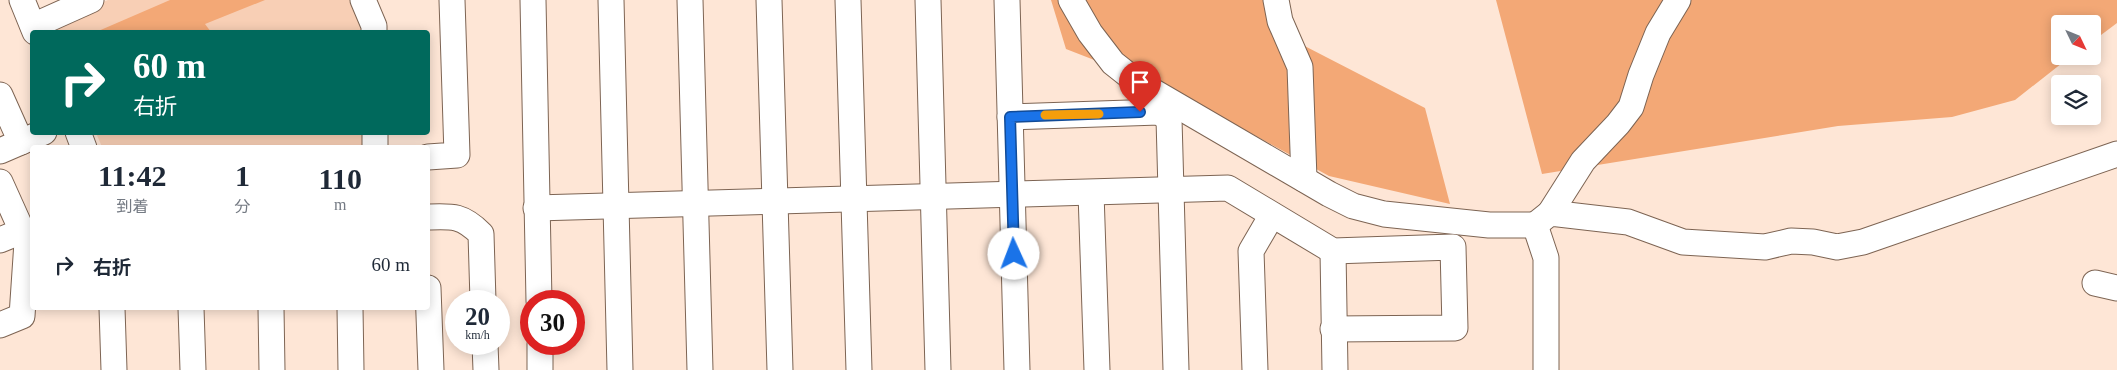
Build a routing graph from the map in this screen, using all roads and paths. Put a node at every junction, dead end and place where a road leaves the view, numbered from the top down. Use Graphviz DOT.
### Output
graph roads {
  1 [pos="22,0"];
  2 [pos="363,0"];
  3 [pos="452,0"];
  4 [pos="533,0"];
  5 [pos="610,0"];
  6 [pos="690,0"];
  7 [pos="769,0"];
  8 [pos="848,0"];
  9 [pos="928,0"];
  10 [pos="1007,0"];
  11 [pos="1071,0"];
  12 [pos="1276,0"];
  13 [pos="1678,0"];
  14 [pos="88,1"];
  15 [pos="34,29"];
  16 [pos="374,30"];
  17 [pos="0,95"];
  18 [pos="1010,117"];
  19 [pos="37,135"];
  20 [pos="10,147"];
  21 [pos="2117,154"];
  22 [pos="430,156"];
  23 [pos="1304,179"];
  24 [pos="0,182"];
  25 [pos="1171,190"];
  26 [pos="1091,193"];
  27 [pos="1012,195"];
  28 [pos="933,197"];
  29 [pos="854,200"];
  30 [pos="775,202"];
  31 [pos="695,204"];
  32 [pos="616,206"];
  33 [pos="536,208"];
  34 [pos="1272,215"];
  35 [pos="430,217"];
  36 [pos="1542,219"];
  37 [pos="11,235"];
  38 [pos="1333,251"];
  39 [pos="483,290"];
  40 [pos="539,290"];
  41 [pos="112,310"];
  42 [pos="191,310"];
  43 [pos="271,310"];
  44 [pos="350,310"];
  45 [pos="430,310"];
  46 [pos="0,325"];
  47 [pos="1334,329"];
  48 [pos="485,355"];
  49 [pos="540,355"];
  50 [pos="114,370"];
  51 [pos="193,370"];
  52 [pos="272,370"];
  53 [pos="352,370"];
  54 [pos="431,370"];
  55 [pos="486,370"];
  56 [pos="540,370"];
  57 [pos="620,370"];
  58 [pos="700,370"];
  59 [pos="780,370"];
  60 [pos="858,370"];
  61 [pos="938,370"];
  62 [pos="1017,370"];
  63 [pos="1097,370"];
  64 [pos="1176,370"];
  65 [pos="1255,370"];
  66 [pos="1335,370"];
  67 [pos="1546,370"];
  1 -- 15 [label="street"];
  2 -- 16 [label="street"];
  3 -- 22 [label="street"];
  4 -- 33 [label="street"];
  5 -- 32 [label="street"];
  6 -- 31 [label="street"];
  7 -- 30 [label="street"];
  8 -- 29 [label="street"];
  9 -- 28 [label="street"];
  10 -- 18 [label="street"];
  11 -- 23 [label="street"];
  12 -- 23 [label="street"];
  13 -- 36 [label="street"];
  14 -- 15 [label="street"];
  17 -- 20 [label="street"];
  18 -- 25 [label="street"];
  18 -- 27 [label="street"];
  19 -- 20 [label="street"];
  21 -- 36 [label="street"];
  23 -- 36 [label="street"];
  24 -- 37 [label="street"];
  25 -- 26 [label="street"];
  25 -- 34 [label="street"];
  25 -- 64 [label="street"];
  26 -- 27 [label="street"];
  26 -- 63 [label="street"];
  27 -- 28 [label="street"];
  27 -- 62 [label="street"];
  28 -- 29 [label="street"];
  28 -- 61 [label="street"];
  29 -- 30 [label="street"];
  29 -- 60 [label="street"];
  30 -- 31 [label="street"];
  30 -- 59 [label="street"];
  31 -- 32 [label="street"];
  31 -- 58 [label="street"];
  32 -- 33 [label="street"];
  32 -- 57 [label="street"];
  33 -- 40 [label="street"];
  34 -- 38 [label="street"];
  34 -- 65 [label="street"];
  35 -- 39 [label="street"];
  36 -- 67 [label="street"];
  37 -- 46 [label="street"];
  38 -- 47 [label="street"];
  38 -- 47 [label="street"];
  41 -- 50 [label="street"];
  42 -- 51 [label="street"];
  43 -- 52 [label="street"];
  44 -- 53 [label="street"];
  45 -- 54 [label="street"];
  47 -- 66 [label="street"];
  48 -- 55 [label="street"];
  49 -- 56 [label="street"];
}
